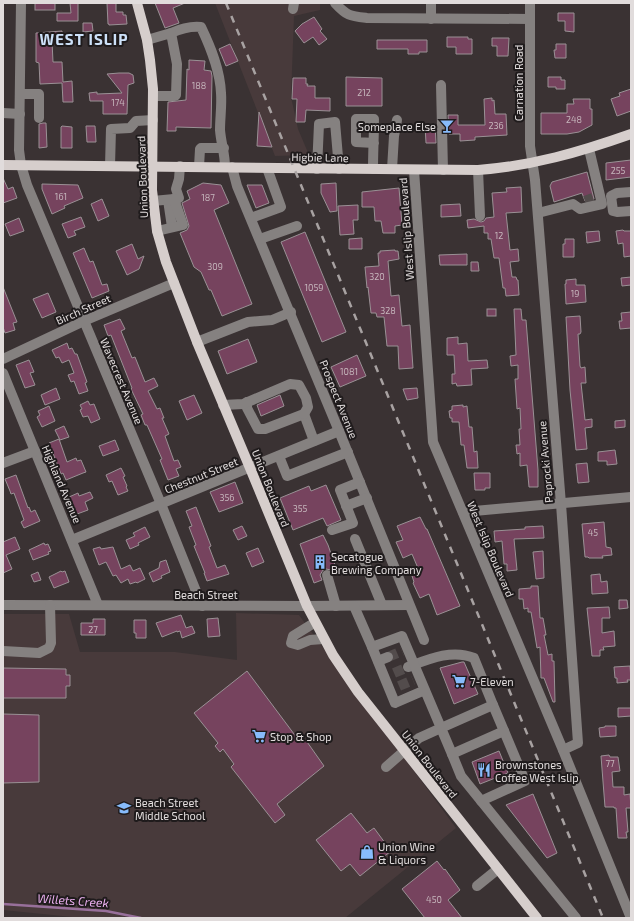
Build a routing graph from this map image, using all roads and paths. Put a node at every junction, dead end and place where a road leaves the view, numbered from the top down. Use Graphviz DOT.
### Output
graph roads {
  1 [pos="21,3"];
  2 [pos="137,3"];
  3 [pos="335,3"];
  4 [pos="431,3"];
  5 [pos="530,3"];
  6 [pos="431,19"];
  7 [pos="530,19"];
  8 [pos="171,33"];
  9 [pos="147,40"];
  10 [pos="441,85"];
  11 [pos="20,94"];
  12 [pos="153,96"];
  13 [pos="3,113"];
  14 [pos="20,114"];
  15 [pos="39,118"];
  16 [pos="153,120"];
  17 [pos="397,120"];
  18 [pos="631,134"];
  19 [pos="374,142"];
  20 [pos="224,148"];
  21 [pos="589,149"];
  22 [pos="532,162"];
  23 [pos="3,165"];
  24 [pos="21,165"];
  25 [pos="110,166"];
  26 [pos="152,166"];
  27 [pos="180,166"];
  28 [pos="199,166"];
  29 [pos="229,167"];
  30 [pos="267,168"];
  31 [pos="318,169"];
  32 [pos="339,169"];
  33 [pos="373,169"];
  34 [pos="392,169"];
  35 [pos="414,170"];
  36 [pos="443,170"];
  37 [pos="478,170"];
  38 [pos="631,192"];
  39 [pos="593,198"];
  40 [pos="171,200"];
  41 [pos="153,201"];
  42 [pos="573,204"];
  43 [pos="631,211"];
  44 [pos="538,212"];
  45 [pos="480,216"];
  46 [pos="251,218"];
  47 [pos="297,226"];
  48 [pos="157,230"];
  49 [pos="260,239"];
  50 [pos="174,283"];
  51 [pos="291,312"];
  52 [pos="84,321"];
  53 [pos="197,342"];
  54 [pos="3,359"];
  55 [pos="3,373"];
  56 [pos="247,402"];
  57 [pos="223,405"];
  58 [pos="304,414"];
  59 [pos="339,431"];
  60 [pos="314,441"];
  61 [pos="35,451"];
  62 [pos="348,452"];
  63 [pos="279,456"];
  64 [pos="3,463"];
  65 [pos="250,468"];
  66 [pos="360,482"];
  67 [pos="367,498"];
  68 [pos="631,498"];
  69 [pos="161,504"];
  70 [pos="561,504"];
  71 [pos="346,506"];
  72 [pos="463,512"];
  73 [pos="332,530"];
  74 [pos="355,539"];
  75 [pos="72,540"];
  76 [pos="327,575"];
  77 [pos="3,605"];
  78 [pos="50,605"];
  79 [pos="98,605"];
  80 [pos="382,605"];
  81 [pos="409,605"];
  82 [pos="202,606"];
  83 [pos="306,606"];
  84 [pos="336,606"];
  85 [pos="354,606"];
  86 [pos="314,623"];
  87 [pos="419,629"];
  88 [pos="402,636"];
  89 [pos="323,639"];
  90 [pos="424,640"];
  91 [pos="372,648"];
  92 [pos="3,651"];
  93 [pos="388,657"];
  94 [pos="378,661"];
  95 [pos="411,666"];
  96 [pos="394,673"];
  97 [pos="384,677"];
  98 [pos="425,690"];
  99 [pos="493,705"];
  100 [pos="442,728"];
  101 [pos="504,731"];
  102 [pos="563,750"];
  103 [pos="405,752"];
  104 [pos="452,754"];
  105 [pos="386,767"];
  106 [pos="481,801"];
  107 [pos="498,869"];
  108 [pos="477,886"];
  109 [pos="537,918"];
  110 [pos="576,918"];
  111 [pos="631,918"];
  1 -- 11 [label="street, Wavecrest Avenue"];
  2 -- 9 [label="main road, Union Boulevard"];
  3 -- 6 [label="street"];
  4 -- 6 [label="street"];
  5 -- 7 [label="street, Carnation Road"];
  6 -- 7 [label="street"];
  7 -- 22 [label="street, Carnation Road"];
  8 -- 9 [label="street"];
  8 -- 12 [label="street"];
  8 -- 20 [label="street, Prospect Avenue"];
  9 -- 12 [label="main road, Union Boulevard"];
  10 -- 36 [label="street"];
  11 -- 14 [label="street, Wavecrest Avenue"];
  11 -- 15 [label="street"];
  12 -- 16 [label="main road, Union Boulevard"];
  13 -- 14 [label="street"];
  14 -- 24 [label="street, Wavecrest Avenue"];
  16 -- 25 [label="street"];
  16 -- 26 [label="main road, Union Boulevard"];
  17 -- 34 [label="street"];
  18 -- 21 [label="main road, Higbie Lane"];
  19 -- 33 [label="street"];
  20 -- 28 [label="street"];
  20 -- 29 [label="street, Prospect Avenue"];
  21 -- 22 [label="main road, Higbie Lane"];
  21 -- 39 [label="street"];
  22 -- 37 [label="main road, Higbie Lane"];
  22 -- 44 [label="street, Paprocki Avenue"];
  23 -- 24 [label="main road, Higbie Lane"];
  24 -- 25 [label="main road, Higbie Lane"];
  24 -- 52 [label="street, Wavecrest Avenue"];
  25 -- 26 [label="main road, Higbie Lane"];
  26 -- 27 [label="main road, Higbie Lane"];
  26 -- 41 [label="main road, Union Boulevard"];
  27 -- 28 [label="main road, Higbie Lane"];
  27 -- 40 [label="street"];
  28 -- 29 [label="main road, Higbie Lane"];
  29 -- 30 [label="main road, Higbie Lane"];
  29 -- 46 [label="street, Prospect Avenue"];
  30 -- 31 [label="main road, Higbie Lane"];
  30 -- 46 [label="street"];
  31 -- 32 [label="main road, Higbie Lane"];
  31 -- 32 [label="street"];
  32 -- 33 [label="main road, Higbie Lane"];
  33 -- 34 [label="main road, Higbie Lane"];
  34 -- 35 [label="main road, Higbie Lane"];
  35 -- 36 [label="main road, Higbie Lane"];
  35 -- 72 [label="street, West Islip Boulevard"];
  36 -- 37 [label="main road, Higbie Lane"];
  37 -- 45 [label="street"];
  38 -- 43 [label="street"];
  39 -- 42 [label="street"];
  39 -- 42 [label="street"];
  40 -- 41 [label="street"];
  40 -- 48 [label="street"];
  41 -- 48 [label="main road, Union Boulevard"];
  42 -- 44 [label="street"];
  44 -- 70 [label="street, Paprocki Avenue"];
  46 -- 49 [label="street, Prospect Avenue"];
  47 -- 49 [label="street"];
  48 -- 50 [label="main road, Union Boulevard"];
  49 -- 51 [label="street, Prospect Avenue"];
  50 -- 52 [label="street, Birch Street"];
  50 -- 53 [label="main road, Union Boulevard"];
  51 -- 53 [label="street"];
  51 -- 59 [label="street, Prospect Avenue"];
  52 -- 54 [label="street, Birch Street"];
  52 -- 69 [label="street, Wavecrest Avenue"];
  53 -- 57 [label="main road, Union Boulevard"];
  55 -- 61 [label="street, Highland Avenue"];
  56 -- 57 [label="street"];
  56 -- 58 [label="street"];
  56 -- 58 [label="street"];
  57 -- 65 [label="main road, Union Boulevard"];
  58 -- 60 [label="street"];
  59 -- 60 [label="street, Chestnut Street"];
  59 -- 62 [label="street, Prospect Avenue"];
  60 -- 63 [label="street, Chestnut Street"];
  61 -- 64 [label="street"];
  61 -- 75 [label="street, Highland Avenue"];
  62 -- 63 [label="street"];
  62 -- 66 [label="street, Prospect Avenue"];
  63 -- 65 [label="street, Chestnut Street"];
  65 -- 69 [label="street, Chestnut Street"];
  65 -- 83 [label="main road, Union Boulevard"];
  66 -- 67 [label="street, Prospect Avenue"];
  66 -- 71 [label="street"];
  67 -- 71 [label="street"];
  67 -- 81 [label="street, Prospect Avenue"];
  68 -- 70 [label="street"];
  69 -- 75 [label="street, Chestnut Street"];
  69 -- 82 [label="street, Wavecrest Avenue"];
  70 -- 72 [label="street"];
  70 -- 102 [label="street, Paprocki Avenue"];
  71 -- 73 [label="street"];
  72 -- 102 [label="street, West Islip Boulevard"];
  74 -- 80 [label="street"];
  75 -- 79 [label="street, Highland Avenue"];
  76 -- 84 [label="street"];
  77 -- 78 [label="street, Beach Street"];
  78 -- 79 [label="street, Beach Street"];
  78 -- 92 [label="street"];
  79 -- 82 [label="street, Beach Street"];
  80 -- 81 [label="street, Beach Street"];
  80 -- 85 [label="street, Beach Street"];
  81 -- 87 [label="street, Prospect Avenue"];
  82 -- 83 [label="street, Beach Street"];
  83 -- 84 [label="street, Beach Street"];
  83 -- 86 [label="main road, Union Boulevard"];
  84 -- 85 [label="street, Beach Street"];
  85 -- 91 [label="street"];
  86 -- 89 [label="main road, Union Boulevard"];
  86 -- 89 [label="street"];
  87 -- 88 [label="street"];
  87 -- 90 [label="street, Prospect Avenue"];
  88 -- 91 [label="street"];
  88 -- 95 [label="street"];
  89 -- 103 [label="main road, Union Boulevard"];
  91 -- 94 [label="street"];
  93 -- 94 [label="street"];
  94 -- 97 [label="street"];
  95 -- 98 [label="street"];
  95 -- 99 [label="street"];
  96 -- 97 [label="street"];
  97 -- 98 [label="street"];
  98 -- 100 [label="street"];
  99 -- 100 [label="street"];
  99 -- 101 [label="street"];
  100 -- 103 [label="street"];
  100 -- 104 [label="street"];
  101 -- 104 [label="street"];
  101 -- 106 [label="street"];
  102 -- 111 [label="street, West Islip Boulevard"];
  103 -- 105 [label="street"];
  103 -- 107 [label="main road, Union Boulevard"];
  104 -- 106 [label="street"];
  106 -- 110 [label="street"];
  107 -- 108 [label="street"];
  107 -- 109 [label="main road, Union Boulevard"];
}
